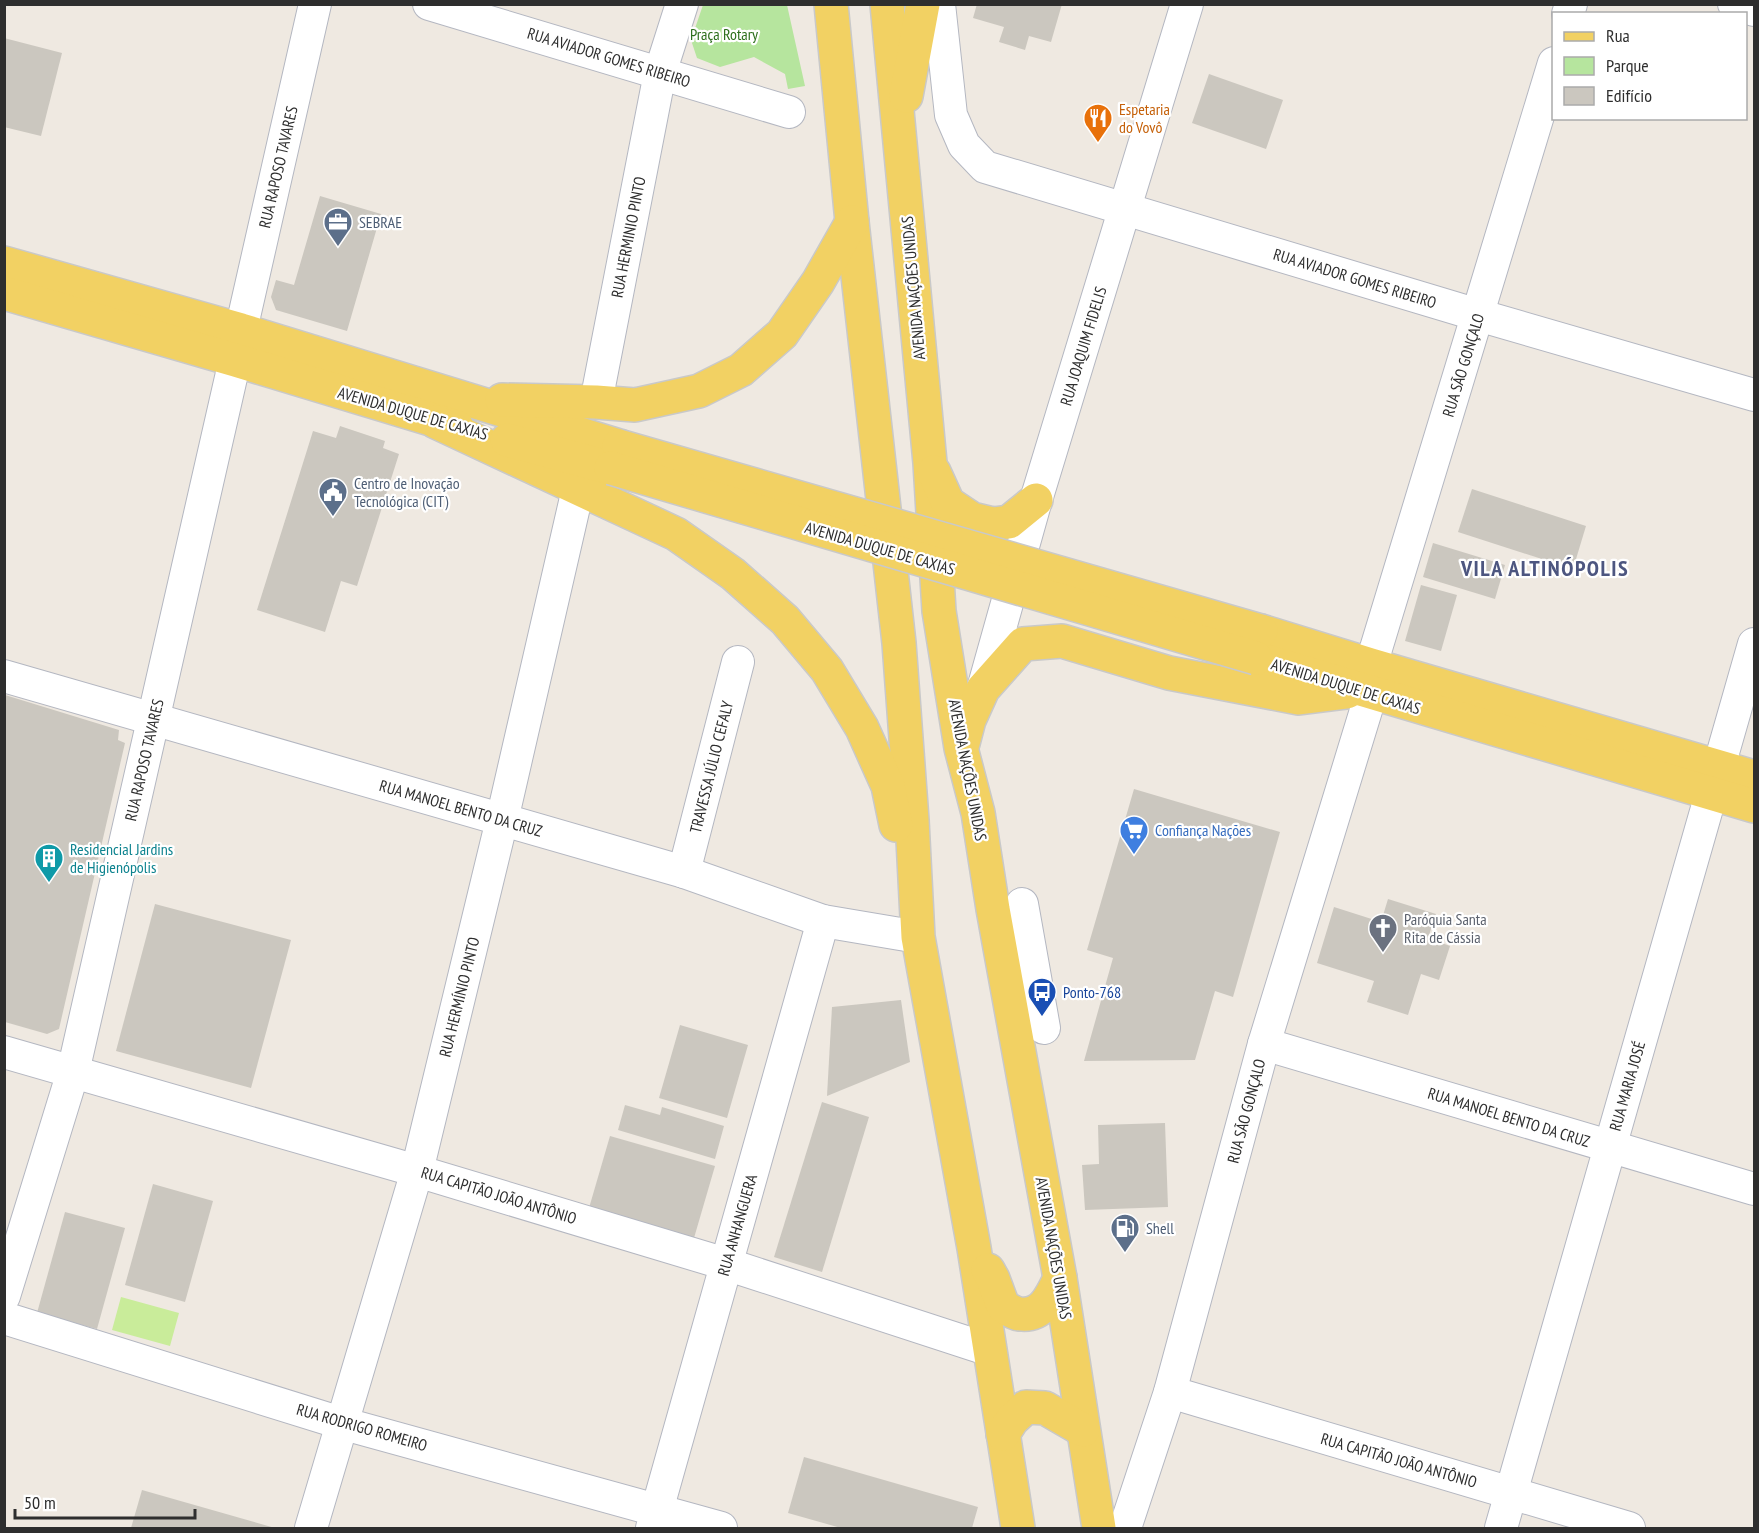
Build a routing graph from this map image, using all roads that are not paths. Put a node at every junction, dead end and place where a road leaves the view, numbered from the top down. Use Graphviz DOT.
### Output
graph roads {
  1 [pos="315,4"];
  2 [pos="429,4"];
  3 [pos="682,4"];
  4 [pos="887,4"];
  5 [pos="923,4"];
  6 [pos="939,4"];
  7 [pos="1187,4"];
  8 [pos="1734,4"];
  9 [pos="830,8"];
  10 [pos="1755,10"];
  11 [pos="507,15"];
  12 [pos="1552,70"];
  13 [pos="660,72"];
  14 [pos="789,112"];
  15 [pos="899,139"];
  16 [pos="1125,210"];
  17 [pos="852,222"];
  18 [pos="4,263"];
  19 [pos="4,293"];
  20 [pos="1478,315"];
  21 [pos="238,345"];
  22 [pos="1755,395"];
  23 [pos="459,399"];
  24 [pos="596,402"];
  25 [pos="930,463"];
  26 [pos="598,466"];
  27 [pos="1036,500"];
  28 [pos="1755,644"];
  29 [pos="738,662"];
  30 [pos="4,676"];
  31 [pos="1367,683"];
  32 [pos="983,689"];
  33 [pos="153,718"];
  34 [pos="962,748"];
  35 [pos="1755,777"];
  36 [pos="1716,780"];
  37 [pos="1755,806"];
  38 [pos="502,820"];
  39 [pos="913,861"];
  40 [pos="684,872"];
  41 [pos="1018,904"];
  42 [pos="823,921"];
  43 [pos="918,938"];
  44 [pos="1044,1028"];
  45 [pos="1264,1044"];
  46 [pos="4,1052"];
  47 [pos="73,1072"];
  48 [pos="1609,1147"];
  49 [pos="417,1171"];
  50 [pos="1755,1189"];
  51 [pos="975,1248"];
  52 [pos="726,1264"];
  53 [pos="1060,1278"];
  54 [pos="4,1296"];
  55 [pos="4,1318"];
  56 [pos="990,1350"];
  57 [pos="1170,1392"];
  58 [pos="341,1423"];
  59 [pos="1083,1430"];
  60 [pos="1003,1434"];
  61 [pos="1511,1493"];
  62 [pos="655,1519"];
  63 [pos="312,1528"];
  64 [pos="721,1528"];
  65 [pos="1018,1528"];
  66 [pos="1099,1528"];
  67 [pos="1125,1528"];
  68 [pos="1501,1528"];
  69 [pos="1629,1528"];
  1 -- 21 [label="street, RUA RAPOSO TAVARES"];
  2 -- 11 [label="street, RUA AVIADOR GOMES RIBEIRO"];
  3 -- 13 [label="street"];
  4 -- 15 [label="main road, AVENIDA NAÇÕES UNIDAS"];
  5 -- 15 [label="main road"];
  6 -- 16 [label="street, RUA AVIADOR GOMES RIBEIRO"];
  7 -- 16 [label="street, RUA JOAQUIM FIDELIS"];
  8 -- 10 [label="street"];
  9 -- 17 [label="main road"];
  11 -- 13 [label="street, RUA AVIADOR GOMES RIBEIRO"];
  12 -- 20 [label="street, RUA SÃO GONÇALO"];
  13 -- 14 [label="street, RUA AVIADOR GOMES RIBEIRO"];
  13 -- 24 [label="street, RUA HERMINIO PINTO"];
  15 -- 25 [label="main road, AVENIDA NAÇÕES UNIDAS"];
  16 -- 20 [label="street, RUA AVIADOR GOMES RIBEIRO"];
  16 -- 27 [label="street, RUA JOAQUIM FIDELIS"];
  17 -- 24 [label="main road"];
  17 -- 39 [label="main road"];
  18 -- 21 [label="main road, AVENIDA DUQUE DE CAXIAS"];
  19 -- 21 [label="main road, AVENIDA DUQUE DE CAXIAS"];
  20 -- 22 [label="street, RUA AVIADOR GOMES RIBEIRO"];
  20 -- 31 [label="street, RUA SÃO GONÇALO"];
  21 -- 23 [label="main road, AVENIDA DUQUE DE CAXIAS"];
  21 -- 26 [label="main road, AVENIDA DUQUE DE CAXIAS"];
  21 -- 33 [label="street, RUA RAPOSO TAVARES"];
  23 -- 24 [label="main road"];
  23 -- 26 [label="main road, AVENIDA DUQUE DE CAXIAS"];
  25 -- 27 [label="main road"];
  25 -- 34 [label="main road, AVENIDA NAÇÕES UNIDAS"];
  26 -- 31 [label="main road, AVENIDA DUQUE DE CAXIAS, bridge"];
  26 -- 38 [label="street, RUA HERMÍNIO PINTO"];
  26 -- 39 [label="main road"];
  27 -- 32 [label="street, RUA JOAQUIM FIDELIS"];
  28 -- 36 [label="street, RUA MARIA JOSÉ"];
  29 -- 40 [label="street, TRAVESSA JÚLIO CEFALY"];
  30 -- 33 [label="street, RUA MANOEL BENTO DA CRUZ"];
  31 -- 32 [label="main road"];
  31 -- 36 [label="main road, AVENIDA DUQUE DE CAXIAS"];
  31 -- 45 [label="street, RUA SÃO GONÇALO"];
  32 -- 34 [label="main road"];
  33 -- 38 [label="street, RUA MANOEL BENTO DA CRUZ"];
  33 -- 47 [label="street, RUA RAPOSO TAVARES"];
  34 -- 41 [label="main road, AVENIDA NAÇÕES UNIDAS"];
  35 -- 36 [label="main road, AVENIDA DUQUE DE CAXIAS"];
  36 -- 37 [label="main road, AVENIDA DUQUE DE CAXIAS"];
  36 -- 48 [label="street, RUA MARIA JOSÉ"];
  38 -- 40 [label="street, RUA MANOEL BENTO DA CRUZ"];
  38 -- 49 [label="street, RUA HERMÍNIO PINTO"];
  39 -- 43 [label="main road"];
  40 -- 42 [label="street, RUA MANOEL BENTO DA CRUZ"];
  41 -- 44 [label="street"];
  41 -- 53 [label="main road, AVENIDA NAÇÕES UNIDAS"];
  42 -- 43 [label="street, RUA MANOEL BENTO DA CRUZ"];
  42 -- 52 [label="street, RUA ANHANGUERA"];
  43 -- 51 [label="main road"];
  45 -- 48 [label="street, RUA MANOEL BENTO DA CRUZ"];
  45 -- 57 [label="street, RUA SÃO GONÇALO"];
  46 -- 47 [label="street, RUA CAPITÃO JOÃO ANTÔNIO"];
  47 -- 49 [label="street, RUA CAPITÃO JOÃO ANTÔNIO"];
  47 -- 54 [label="street, RUA RAPOSO TAVARES"];
  48 -- 50 [label="street, RUA MANOEL BENTO DA CRUZ"];
  48 -- 61 [label="street, RUA MARIA JOSÉ"];
  49 -- 52 [label="street, RUA CAPITÃO JOÃO ANTÔNIO"];
  49 -- 58 [label="street, RUA HERMÍNIO PINTO"];
  51 -- 53 [label="main road"];
  51 -- 56 [label="main road"];
  52 -- 56 [label="street, RUA CAPITÃO JOÃO ANTÔNIO"];
  52 -- 62 [label="street, RUA ANHANGUERA"];
  53 -- 59 [label="main road, AVENIDA NAÇÕES UNIDAS"];
  55 -- 58 [label="street, RUA RODRIGO ROMEIRO"];
  56 -- 60 [label="main road"];
  57 -- 61 [label="street, RUA CAPITÃO JOÃO ANTÔNIO"];
  57 -- 67 [label="street, RUA SÃO GONÇALO"];
  58 -- 62 [label="street, RUA RODRIGO ROMEIRO"];
  58 -- 63 [label="street, RUA HERMÍNIO PINTO"];
  59 -- 60 [label="main road"];
  59 -- 66 [label="main road, AVENIDA NAÇÕES UNIDAS"];
  60 -- 65 [label="main road"];
  61 -- 68 [label="street, RUA MARIA JOSÉ"];
  61 -- 69 [label="street, RUA CAPITÃO JOÃO ANTÔNIO"];
  62 -- 64 [label="street, RUA RODRIGO ROMEIRO"];
}
